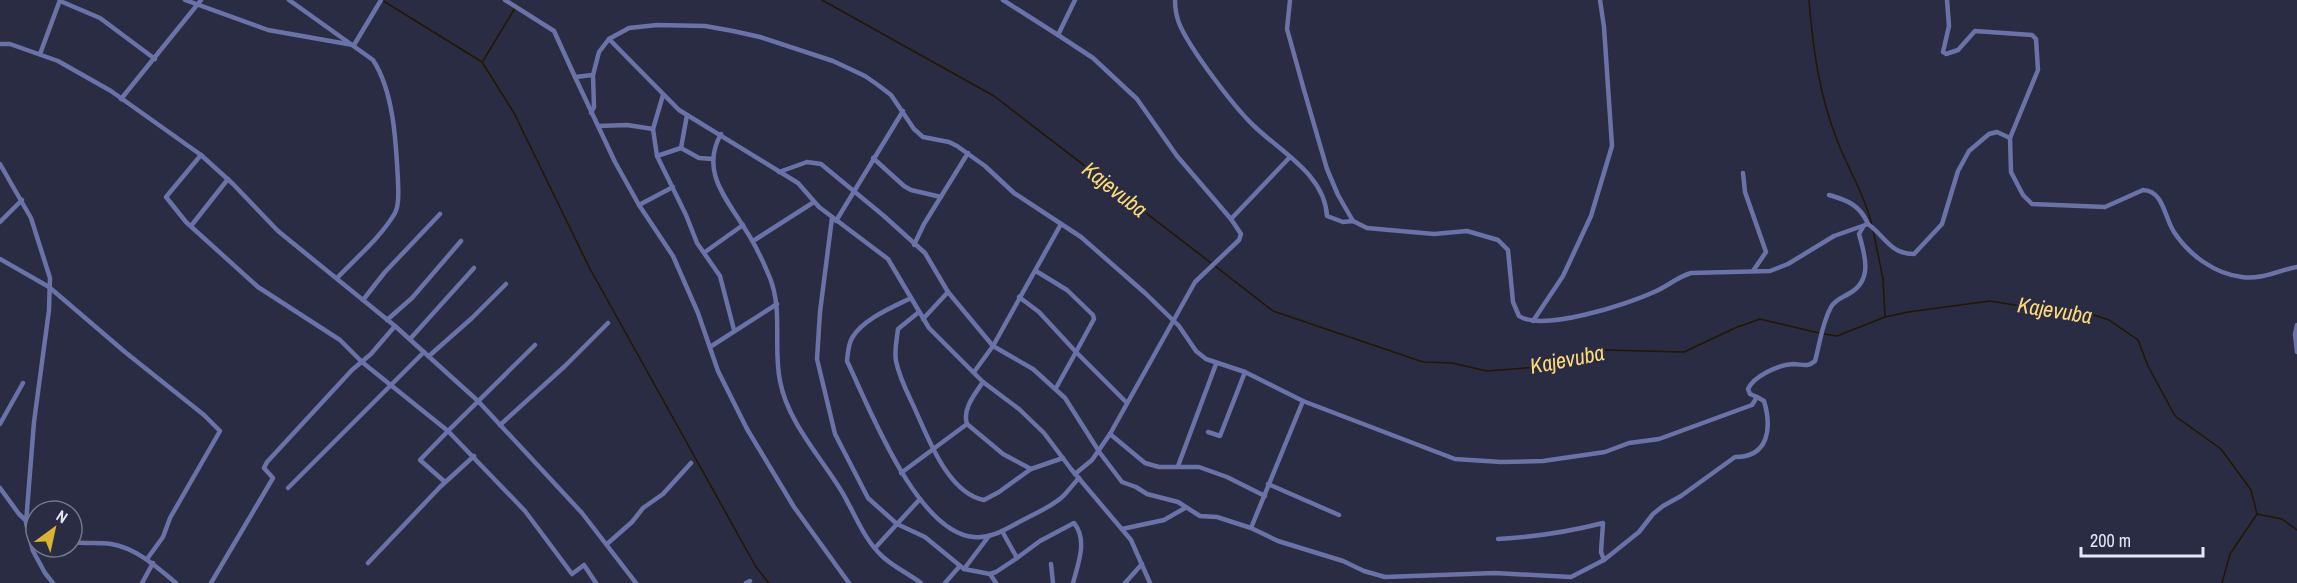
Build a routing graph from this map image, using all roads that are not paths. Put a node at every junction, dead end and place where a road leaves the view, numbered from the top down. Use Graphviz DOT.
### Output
graph roads {
  1 [pos="60,0"];
  2 [pos="185,0"];
  3 [pos="288,0"];
  4 [pos="505,0"];
  5 [pos="1003,0"];
  6 [pos="1075,0"];
  7 [pos="1175,0"];
  8 [pos="1290,0"];
  9 [pos="1600,0"];
  10 [pos="1947,0"];
  11 [pos="381,1"];
  12 [pos="200,2"];
  13 [pos="1058,35"];
  14 [pos="609,39"];
  15 [pos="0,44"];
  16 [pos="354,45"];
  17 [pos="40,54"];
  18 [pos="155,58"];
  19 [pos="593,75"];
  20 [pos="575,77"];
  21 [pos="663,95"];
  22 [pos="121,99"];
  23 [pos="903,111"];
  24 [pos="591,114"];
  25 [pos="687,115"];
  26 [pos="598,126"];
  27 [pos="653,129"];
  28 [pos="721,134"];
  29 [pos="2010,138"];
  30 [pos="681,148"];
  31 [pos="968,153"];
  32 [pos="201,155"];
  33 [pos="657,156"];
  34 [pos="1290,157"];
  35 [pos="873,158"];
  36 [pos="713,159"];
  37 [pos="0,164"];
  38 [pos="779,172"];
  39 [pos="1743,173"];
  40 [pos="228,180"];
  41 [pos="673,187"];
  42 [pos="855,190"];
  43 [pos="1828,195"];
  44 [pos="941,197"];
  45 [pos="22,200"];
  46 [pos="814,202"];
  47 [pos="639,205"];
  48 [pos="0,210"];
  49 [pos="8,213"];
  50 [pos="440,214"];
  51 [pos="834,219"];
  52 [pos="1231,219"];
  53 [pos="1353,221"];
  54 [pos="0,222"];
  55 [pos="1061,224"];
  56 [pos="743,225"];
  57 [pos="1865,225"];
  58 [pos="191,226"];
  59 [pos="461,241"];
  60 [pos="753,241"];
  61 [pos="914,245"];
  62 [pos="705,252"];
  63 [pos="0,259"];
  64 [pos="2297,267"];
  65 [pos="474,268"];
  66 [pos="1036,271"];
  67 [pos="1753,271"];
  68 [pos="337,278"];
  69 [pos="506,284"];
  70 [pos="49,287"];
  71 [pos="948,292"];
  72 [pos="1019,297"];
  73 [pos="911,298"];
  74 [pos="363,300"];
  75 [pos="777,304"];
  76 [pos="919,312"];
  77 [pos="923,319"];
  78 [pos="387,320"];
  79 [pos="1173,321"];
  80 [pos="1533,321"];
  81 [pos="608,322"];
  82 [pos="2297,325"];
  83 [pos="395,326"];
  84 [pos="734,330"];
  85 [pos="410,339"];
  86 [pos="535,345"];
  87 [pos="993,346"];
  88 [pos="710,347"];
  89 [pos="424,351"];
  90 [pos="1076,352"];
  91 [pos="2297,352"];
  92 [pos="429,356"];
  93 [pos="362,362"];
  94 [pos="1216,364"];
  95 [pos="974,372"];
  96 [pos="1245,372"];
  97 [pos="983,382"];
  98 [pos="23,383"];
  99 [pos="392,386"];
  100 [pos="1056,388"];
  101 [pos="1757,397"];
  102 [pos="478,400"];
  103 [pos="1303,400"];
  104 [pos="1126,402"];
  105 [pos="0,424"];
  106 [pos="967,424"];
  107 [pos="500,425"];
  108 [pos="448,431"];
  109 [pos="1208,432"];
  110 [pos="1110,434"];
  111 [pos="933,449"];
  112 [pos="1098,450"];
  113 [pos="474,456"];
  114 [pos="1063,458"];
  115 [pos="691,464"];
  116 [pos="1178,466"];
  117 [pos="1031,469"];
  118 [pos="901,473"];
  119 [pos="1077,476"];
  120 [pos="446,482"];
  121 [pos="1269,484"];
  122 [pos="0,488"];
  123 [pos="288,488"];
  124 [pos="1265,496"];
  125 [pos="28,499"];
  126 [pos="920,499"];
  127 [pos="1185,508"];
  128 [pos="1339,515"];
  129 [pos="24,520"];
  130 [pos="897,524"];
  131 [pos="1251,528"];
  132 [pos="1122,529"];
  133 [pos="1002,531"];
  134 [pos="988,536"];
  135 [pos="1498,539"];
  136 [pos="84,543"];
  137 [pos="607,544"];
  138 [pos="875,548"];
  139 [pos="1017,558"];
  140 [pos="37,559"];
  141 [pos="147,559"];
  142 [pos="1604,560"];
  143 [pos="153,563"];
  144 [pos="368,563"];
  145 [pos="1050,564"];
  146 [pos="1142,564"];
  147 [pos="962,568"];
  148 [pos="990,574"];
  149 [pos="1406,580"];
  150 [pos="53,583"];
  151 [pos="142,583"];
  152 [pos="176,583"];
  153 [pos="211,583"];
  154 [pos="596,583"];
  155 [pos="636,583"];
  156 [pos="849,583"];
  157 [pos="921,583"];
  158 [pos="945,583"];
  159 [pos="996,583"];
  160 [pos="1053,583"];
  161 [pos="1073,583"];
  162 [pos="1125,583"];
  163 [pos="1150,583"];
  1 -- 17 [label="street"];
  1 -- 18 [label="street"];
  2 -- 12 [label="street"];
  3 -- 16 [label="street"];
  4 -- 20 [label="street"];
  5 -- 13 [label="street"];
  6 -- 13 [label="street"];
  7 -- 34 [label="street"];
  8 -- 53 [label="street"];
  9 -- 80 [label="street"];
  10 -- 29 [label="street"];
  11 -- 16 [label="street"];
  12 -- 16 [label="street"];
  12 -- 18 [label="street"];
  13 -- 52 [label="street"];
  14 -- 19 [label="street"];
  14 -- 21 [label="street"];
  14 -- 23 [label="street"];
  15 -- 17 [label="street"];
  16 -- 68 [label="street"];
  17 -- 22 [label="street"];
  18 -- 22 [label="street"];
  19 -- 20 [label="street"];
  19 -- 24 [label="street"];
  20 -- 24 [label="street"];
  21 -- 25 [label="street"];
  21 -- 27 [label="street"];
  22 -- 32 [label="street"];
  23 -- 31 [label="street"];
  23 -- 35 [label="street"];
  24 -- 26 [label="street"];
  25 -- 28 [label="street"];
  25 -- 30 [label="street"];
  26 -- 27 [label="street"];
  26 -- 47 [label="street"];
  27 -- 33 [label="street"];
  28 -- 36 [label="street"];
  28 -- 38 [label="street"];
  29 -- 57 [label="street"];
  29 -- 64 [label="street"];
  30 -- 33 [label="street"];
  30 -- 36 [label="street"];
  31 -- 44 [label="street"];
  31 -- 55 [label="street"];
  32 -- 40 [label="street"];
  32 -- 58 [label="street"];
  33 -- 41 [label="street"];
  34 -- 52 [label="street"];
  34 -- 53 [label="street"];
  35 -- 42 [label="street"];
  35 -- 44 [label="street"];
  36 -- 56 [label="street"];
  37 -- 45 [label="street"];
  38 -- 42 [label="street"];
  38 -- 46 [label="street"];
  39 -- 67 [label="street"];
  40 -- 58 [label="street"];
  40 -- 68 [label="street"];
  41 -- 47 [label="street"];
  41 -- 62 [label="street"];
  42 -- 51 [label="street"];
  42 -- 61 [label="street"];
  43 -- 57 [label="street"];
  44 -- 61 [label="street"];
  45 -- 49 [label="street"];
  45 -- 70 [label="street"];
  46 -- 51 [label="street"];
  46 -- 60 [label="street"];
  47 -- 88 [label="street"];
  48 -- 49 [label="street"];
  49 -- 54 [label="street"];
  50 -- 74 [label="street"];
  51 -- 73 [label="street"];
  51 -- 130 [label="street"];
  52 -- 79 [label="street"];
  53 -- 80 [label="street"];
  55 -- 66 [label="street"];
  55 -- 79 [label="street"];
  56 -- 60 [label="street"];
  56 -- 62 [label="street"];
  57 -- 67 [label="street"];
  57 -- 101 [label="street"];
  58 -- 93 [label="street"];
  59 -- 78 [label="street"];
  60 -- 75 [label="street"];
  61 -- 71 [label="street"];
  62 -- 84 [label="street"];
  63 -- 70 [label="street"];
  65 -- 85 [label="street"];
  66 -- 72 [label="street"];
  66 -- 90 [label="street"];
  67 -- 80 [label="street"];
  68 -- 74 [label="street"];
  69 -- 92 [label="street"];
  70 -- 125 [label="street"];
  70 -- 141 [label="street"];
  71 -- 77 [label="street"];
  71 -- 87 [label="street"];
  72 -- 87 [label="street"];
  72 -- 90 [label="street"];
  73 -- 76 [label="street"];
  73 -- 118 [label="street"];
  74 -- 78 [label="street"];
  75 -- 84 [label="street"];
  75 -- 138 [label="street"];
  76 -- 77 [label="street"];
  76 -- 111 [label="street"];
  77 -- 95 [label="street"];
  78 -- 83 [label="street"];
  79 -- 94 [label="street"];
  79 -- 104 [label="street"];
  81 -- 107 [label="street"];
  82 -- 91 [label="street"];
  83 -- 85 [label="street"];
  83 -- 93 [label="street"];
  84 -- 88 [label="street"];
  85 -- 89 [label="street"];
  86 -- 102 [label="street"];
  87 -- 95 [label="street"];
  87 -- 100 [label="street"];
  88 -- 156 [label="street"];
  89 -- 92 [label="street"];
  89 -- 99 [label="street"];
  90 -- 100 [label="street"];
  90 -- 104 [label="street"];
  92 -- 102 [label="street"];
  93 -- 99 [label="street"];
  93 -- 153 [label="street"];
  94 -- 96 [label="street"];
  94 -- 116 [label="street"];
  95 -- 97 [label="street"];
  96 -- 103 [label="street"];
  96 -- 109 [label="street"];
  97 -- 106 [label="street"];
  97 -- 114 [label="street"];
  98 -- 105 [label="street"];
  99 -- 108 [label="street"];
  99 -- 123 [label="street"];
  100 -- 112 [label="street"];
  101 -- 103 [label="street"];
  101 -- 142 [label="street"];
  102 -- 107 [label="street"];
  102 -- 108 [label="street"];
  103 -- 121 [label="street"];
  104 -- 110 [label="street"];
  106 -- 111 [label="street"];
  106 -- 117 [label="street"];
  107 -- 137 [label="street"];
  108 -- 113 [label="street"];
  108 -- 120 [label="street"];
  110 -- 112 [label="street"];
  110 -- 116 [label="street"];
  111 -- 117 [label="street"];
  111 -- 118 [label="street"];
  112 -- 119 [label="street"];
  112 -- 127 [label="street"];
  113 -- 120 [label="street"];
  113 -- 154 [label="street"];
  114 -- 117 [label="street"];
  114 -- 119 [label="street"];
  115 -- 137 [label="street"];
  116 -- 124 [label="street"];
  118 -- 126 [label="street"];
  119 -- 132 [label="street"];
  119 -- 133 [label="street"];
  120 -- 144 [label="street"];
  121 -- 124 [label="street"];
  121 -- 128 [label="street"];
  122 -- 129 [label="street"];
  124 -- 131 [label="street"];
  126 -- 130 [label="street"];
  126 -- 134 [label="street"];
  127 -- 131 [label="street"];
  127 -- 132 [label="street"];
  130 -- 138 [label="street"];
  130 -- 147 [label="street"];
  131 -- 149 [label="street"];
  132 -- 146 [label="street"];
  133 -- 134 [label="street"];
  133 -- 139 [label="street"];
  134 -- 147 [label="street"];
  135 -- 142 [label="street"];
  136 -- 141 [label="street"];
  137 -- 155 [label="street"];
  138 -- 157 [label="street"];
  139 -- 148 [label="street"];
  139 -- 161 [label="street"];
  140 -- 150 [label="street"];
  141 -- 143 [label="street"];
  142 -- 149 [label="street"];
  143 -- 151 [label="street"];
  143 -- 152 [label="street"];
  145 -- 160 [label="street"];
  146 -- 162 [label="street"];
  146 -- 163 [label="street"];
  147 -- 148 [label="street"];
  147 -- 158 [label="street"];
  148 -- 159 [label="street"];
}
